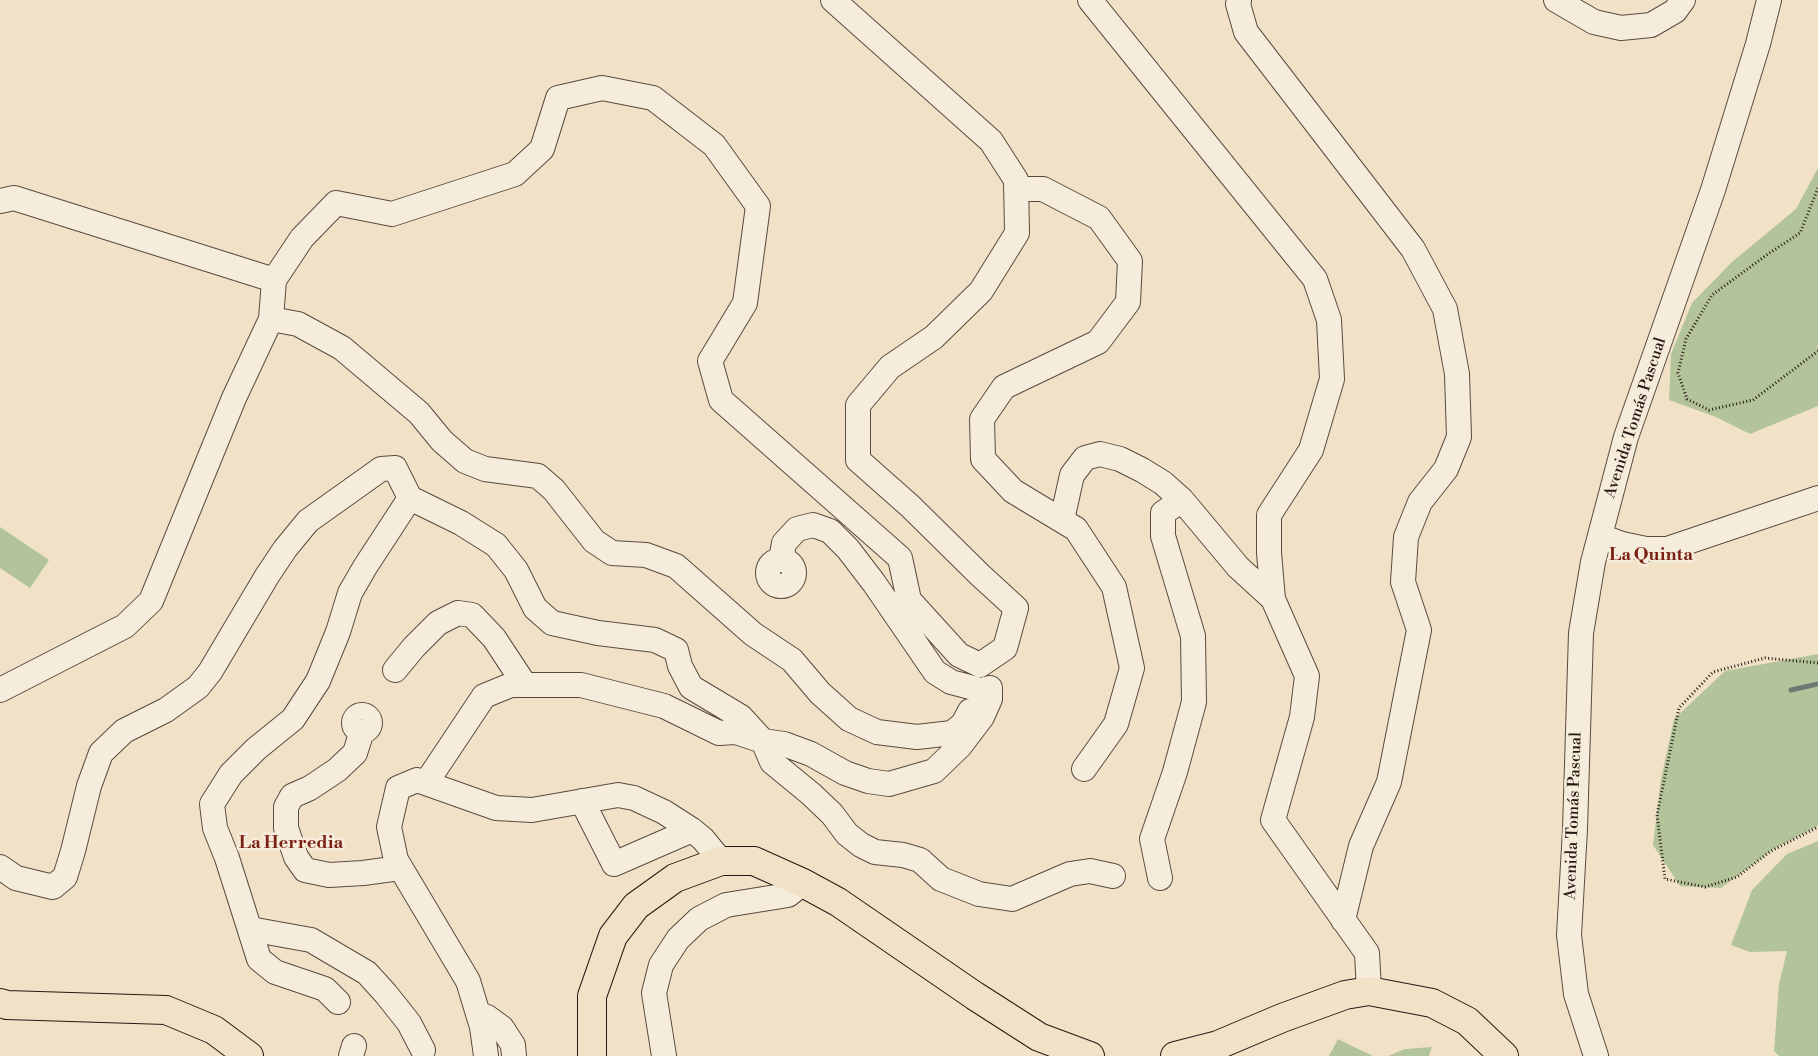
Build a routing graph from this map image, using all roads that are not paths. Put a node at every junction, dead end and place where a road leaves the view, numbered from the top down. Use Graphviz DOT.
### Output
graph roads {
  1 [pos="833,0"];
  2 [pos="1090,0"];
  3 [pos="1239,0"];
  4 [pos="1556,0"];
  5 [pos="1684,0"];
  6 [pos="1769,0"];
  7 [pos="1016,188"];
  8 [pos="0,201"];
  9 [pos="274,280"];
  10 [pos="271,319"];
  11 [pos="410,498"];
  12 [pos="1818,498"];
  13 [pos="1182,500"];
  14 [pos="1062,520"];
  15 [pos="1600,536"];
  16 [pos="781,560"];
  17 [pos="1273,599"];
  18 [pos="396,670"];
  19 [pos="525,685"];
  20 [pos="0,690"];
  21 [pos="981,690"];
  22 [pos="362,731"];
  23 [pos="763,741"];
  24 [pos="1084,769"];
  25 [pos="426,782"];
  26 [pos="582,801"];
  27 [pos="692,830"];
  28 [pos="721,861"];
  29 [pos="0,867"];
  30 [pos="400,868"];
  31 [pos="1113,876"];
  32 [pos="1160,878"];
  33 [pos="803,883"];
  34 [pos="1343,920"];
  35 [pos="250,929"];
  36 [pos="1369,991"];
  37 [pos="338,1002"];
  38 [pos="0,1004"];
  39 [pos="478,1014"];
  40 [pos="423,1050"];
  41 [pos="249,1056"];
  42 [pos="486,1056"];
  43 [pos="514,1056"];
  44 [pos="592,1056"];
  45 [pos="664,1056"];
  46 [pos="1090,1056"];
  47 [pos="1175,1056"];
  48 [pos="1504,1056"];
  49 [pos="1596,1056"];
  1 -- 7 [label="street"];
  2 -- 17 [label="street"];
  3 -- 34 [label="street"];
  4 -- 5 [label="street"];
  6 -- 15 [label="street, Avenida Tomás Pascual"];
  7 -- 9 [label="street"];
  7 -- 14 [label="street"];
  8 -- 9 [label="street"];
  9 -- 10 [label="street"];
  10 -- 20 [label="street"];
  10 -- 21 [label="street"];
  11 -- 23 [label="street"];
  11 -- 29 [label="street"];
  11 -- 35 [label="street"];
  12 -- 15 [label="street"];
  13 -- 14 [label="street"];
  13 -- 17 [label="street"];
  13 -- 32 [label="street"];
  14 -- 24 [label="street"];
  15 -- 49 [label="street, Avenida Tomás Pascual"];
  16 -- 21 [label="street"];
  17 -- 34 [label="street"];
  18 -- 19 [label="street"];
  19 -- 23 [label="street"];
  19 -- 25 [label="street"];
  21 -- 23 [label="street"];
  22 -- 30 [label="street"];
  23 -- 31 [label="street"];
  25 -- 26 [label="street"];
  25 -- 30 [label="street"];
  26 -- 27 [label="street"];
  26 -- 27 [label="street"];
  27 -- 28 [label="street"];
  28 -- 33 [label="main road"];
  28 -- 44 [label="main road"];
  30 -- 39 [label="street"];
  33 -- 45 [label="street"];
  33 -- 46 [label="main road"];
  34 -- 36 [label="street"];
  35 -- 37 [label="street"];
  35 -- 40 [label="street"];
  36 -- 47 [label="main road"];
  36 -- 48 [label="main road"];
  38 -- 41 [label="main road"];
  39 -- 42 [label="street"];
  39 -- 43 [label="street"];
}
